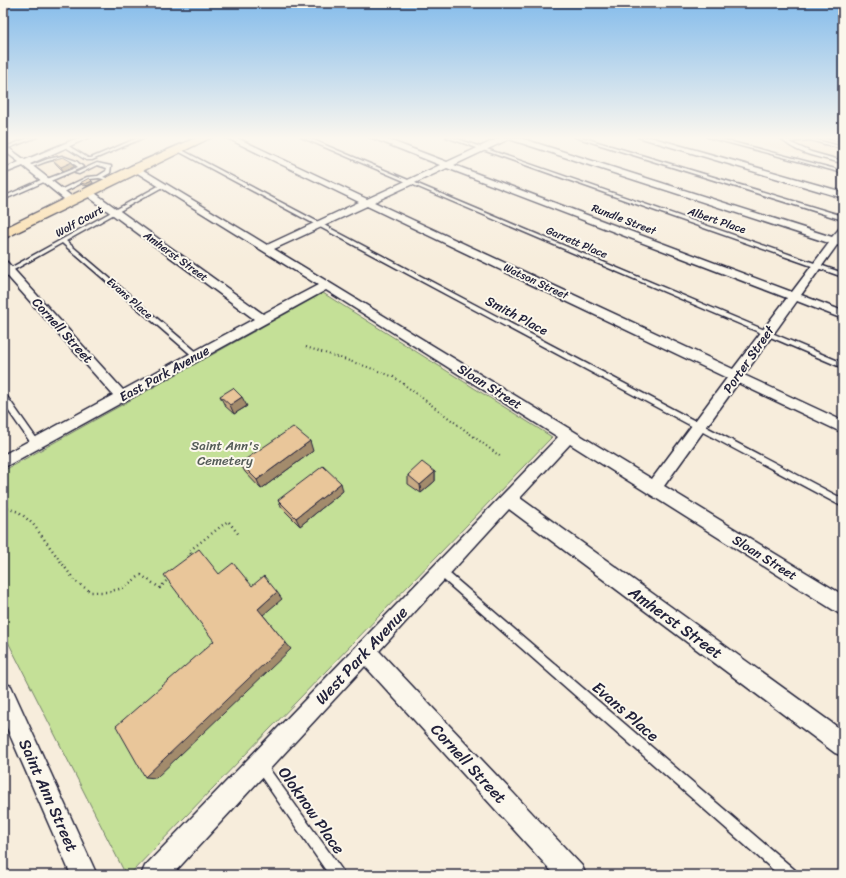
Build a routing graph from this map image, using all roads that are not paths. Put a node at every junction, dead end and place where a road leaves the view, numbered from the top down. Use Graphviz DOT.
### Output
graph roads {
  1 [pos="42,178"];
  2 [pos="53,178"];
  3 [pos="105,178"];
  4 [pos="151,178"];
  5 [pos="232,178"];
  6 [pos="318,178"];
  7 [pos="400,178"];
  8 [pos="419,178"];
  9 [pos="481,178"];
  10 [pos="566,178"];
  11 [pos="637,178"];
  12 [pos="712,178"];
  13 [pos="784,178"];
  14 [pos="45,181"];
  15 [pos="410,182"];
  16 [pos="164,185"];
  17 [pos="71,186"];
  18 [pos="87,188"];
  19 [pos="60,192"];
  20 [pos="843,195"];
  21 [pos="3,199"];
  22 [pos="72,201"];
  23 [pos="368,201"];
  24 [pos="116,212"];
  25 [pos="843,218"];
  26 [pos="320,224"];
  27 [pos="843,230"];
  28 [pos="3,235"];
  29 [pos="64,241"];
  30 [pos="839,243"];
  31 [pos="266,249"];
  32 [pos="817,266"];
  33 [pos="5,270"];
  34 [pos="843,275"];
  35 [pos="326,285"];
  36 [pos="794,296"];
  37 [pos="843,315"];
  38 [pos="262,319"];
  39 [pos="766,333"];
  40 [pos="197,356"];
  41 [pos="843,366"];
  42 [pos="737,376"];
  43 [pos="3,397"];
  44 [pos="122,397"];
  45 [pos="699,425"];
  46 [pos="843,427"];
  47 [pos="569,435"];
  48 [pos="36,444"];
  49 [pos="3,462"];
  50 [pos="654,488"];
  51 [pos="508,499"];
  52 [pos="843,503"];
  53 [pos="440,571"];
  54 [pos="843,606"];
  55 [pos="365,651"];
  56 [pos="3,694"];
  57 [pos="843,745"];
  58 [pos="259,764"];
  59 [pos="84,875"];
  60 [pos="154,875"];
  61 [pos="337,875"];
  62 [pos="573,875"];
  63 [pos="790,875"];
  1 -- 14 [label="street"];
  2 -- 14 [label="lane"];
  3 -- 17 [label="lane"];
  3 -- 18 [label="main road"];
  4 -- 16 [label="street, Sloan Street"];
  5 -- 26 [label="lane, Smith Place"];
  6 -- 23 [label="street, Watson Street"];
  7 -- 15 [label="lane, Garrett Place"];
  8 -- 15 [label="street"];
  9 -- 36 [label="street, Rundle Street"];
  10 -- 32 [label="lane, Albert Place"];
  11 -- 30 [label="street"];
  12 -- 25 [label="lane"];
  13 -- 20 [label="street"];
  14 -- 19 [label="street"];
  14 -- 21 [label="lane"];
  15 -- 23 [label="street"];
  15 -- 39 [label="lane, Garrett Place"];
  16 -- 24 [label="lane, Wolf Court"];
  16 -- 31 [label="street, Sloan Street"];
  17 -- 18 [label="lane"];
  17 -- 19 [label="lane"];
  18 -- 22 [label="main road"];
  18 -- 24 [label="street, Amherst Street"];
  19 -- 22 [label="street"];
  22 -- 28 [label="main road"];
  23 -- 26 [label="street"];
  23 -- 42 [label="street, Watson Street"];
  24 -- 29 [label="lane, Wolf Court"];
  24 -- 38 [label="street, Amherst Street"];
  26 -- 31 [label="street"];
  26 -- 45 [label="lane, Smith Place"];
  27 -- 30 [label="street, Porter Street"];
  29 -- 33 [label="lane, Wolf Court"];
  29 -- 40 [label="lane, Evans Place"];
  30 -- 32 [label="street, Porter Street"];
  31 -- 35 [label="street, Sloan Street"];
  32 -- 34 [label="lane, Albert Place"];
  32 -- 36 [label="street, Porter Street"];
  33 -- 44 [label="street, Cornell Street"];
  35 -- 38 [label="street, East Park Avenue"];
  35 -- 47 [label="street, Sloan Street"];
  36 -- 37 [label="street, Rundle Street"];
  36 -- 39 [label="street, Porter Street"];
  38 -- 40 [label="street, East Park Avenue"];
  39 -- 41 [label="lane, Garrett Place"];
  39 -- 42 [label="street, Porter Street"];
  40 -- 44 [label="street, East Park Avenue"];
  42 -- 45 [label="street, Porter Street"];
  42 -- 46 [label="street, Watson Street"];
  43 -- 48 [label="lane"];
  44 -- 48 [label="street, East Park Avenue"];
  45 -- 50 [label="street, Porter Street"];
  45 -- 52 [label="lane, Smith Place"];
  47 -- 50 [label="street, Sloan Street"];
  47 -- 51 [label="street, West Park Avenue"];
  48 -- 49 [label="street, East Park Avenue"];
  50 -- 54 [label="street, Sloan Street"];
  51 -- 53 [label="street, West Park Avenue"];
  51 -- 57 [label="street, Amherst Street"];
  53 -- 55 [label="street, West Park Avenue"];
  53 -- 63 [label="lane, Evans Place"];
  55 -- 58 [label="street, West Park Avenue"];
  55 -- 62 [label="street, Cornell Street"];
  56 -- 59 [label="street, Saint Ann Street"];
  58 -- 60 [label="street, West Park Avenue"];
  58 -- 61 [label="lane, Oloknow Place"];
}
